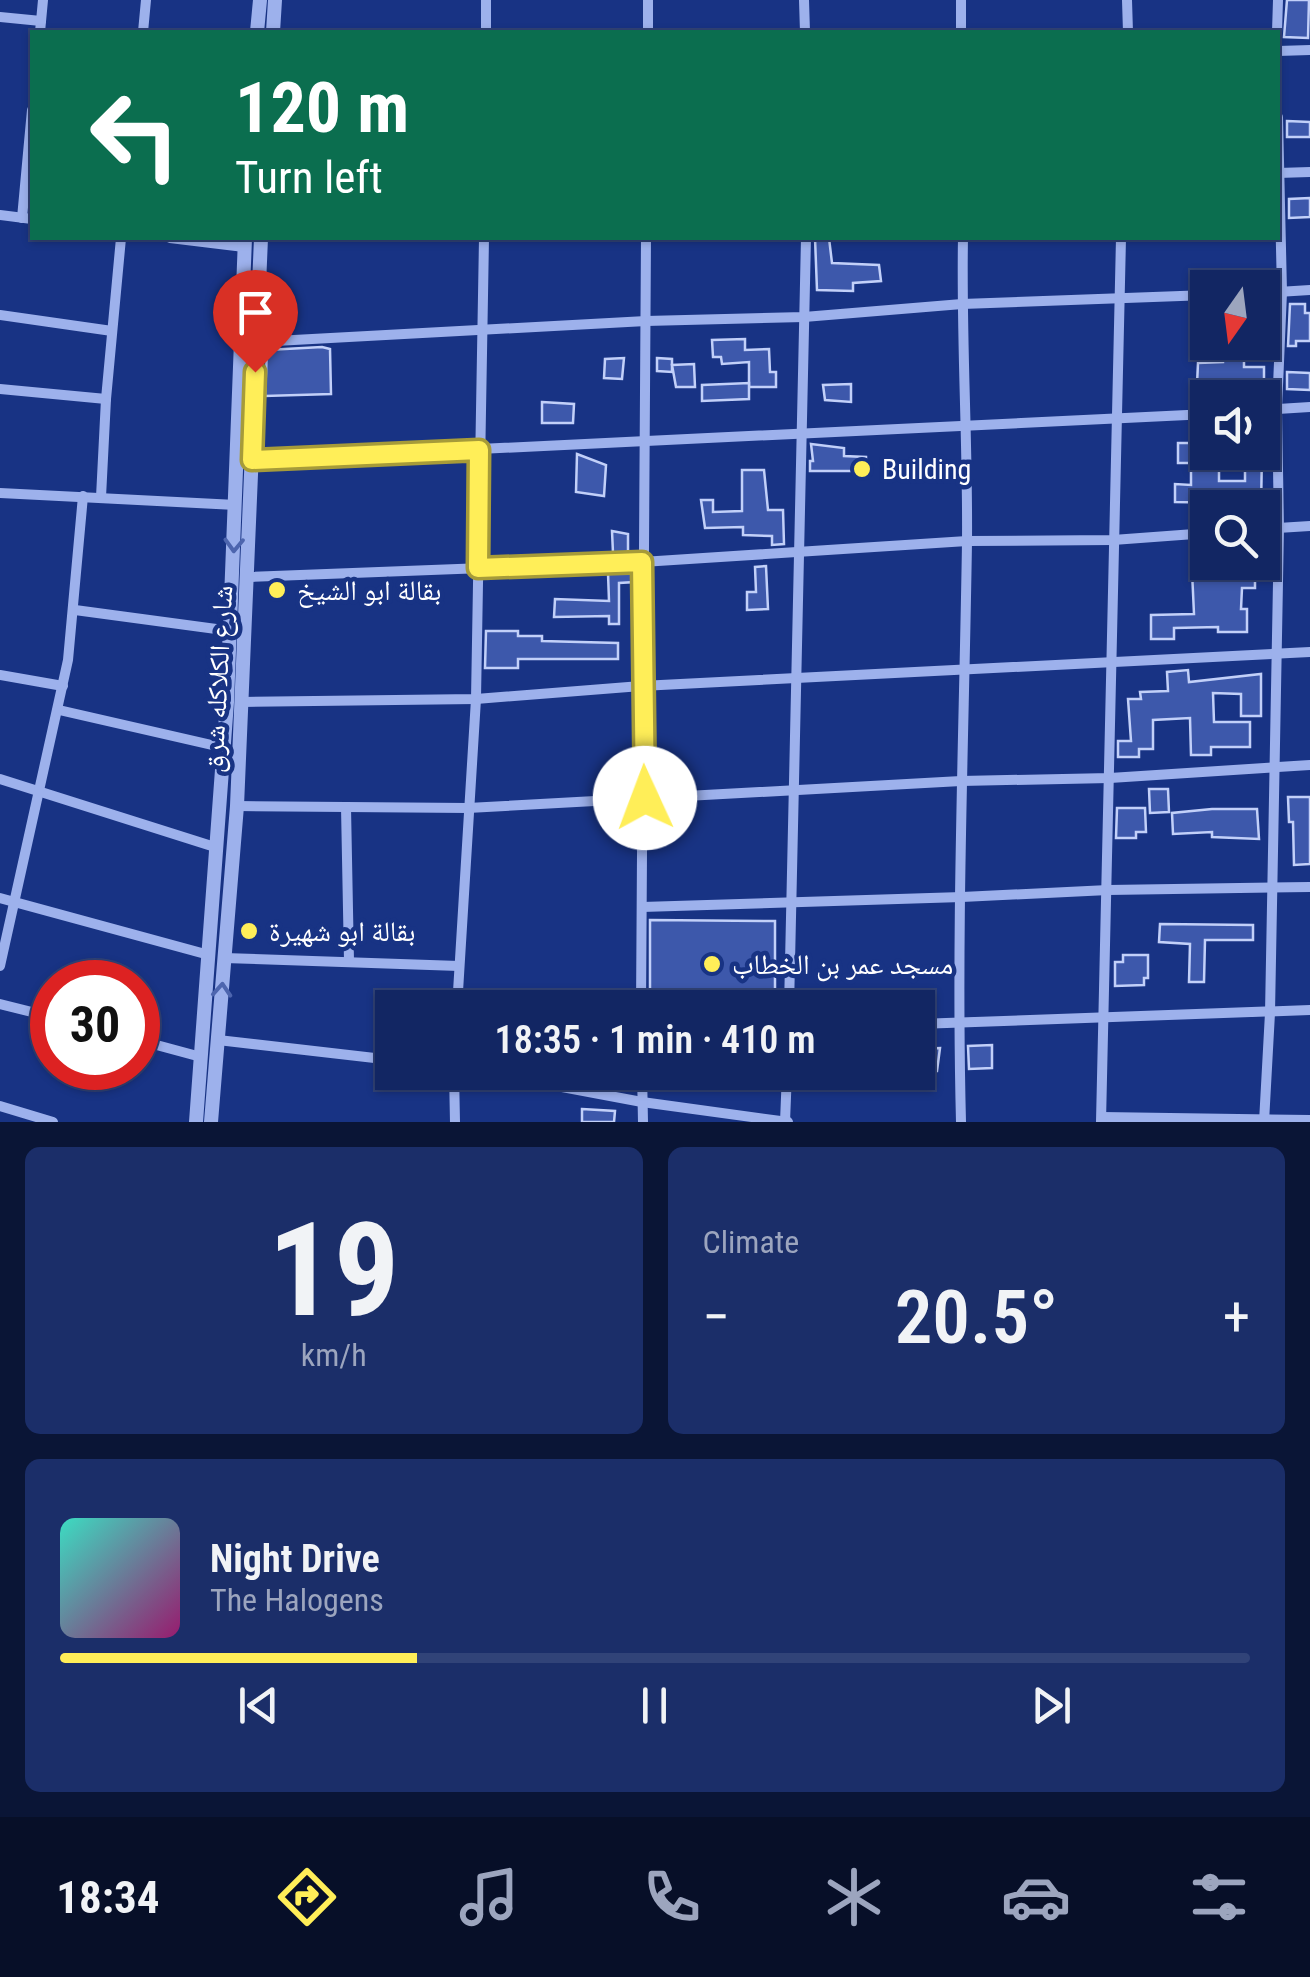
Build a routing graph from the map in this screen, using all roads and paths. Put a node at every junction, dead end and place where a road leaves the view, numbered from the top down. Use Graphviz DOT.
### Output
graph roads {
  1 [pos="43,0"];
  2 [pos="146,0"];
  3 [pos="260,0"];
  4 [pos="276,0"];
  5 [pos="486,0"];
  6 [pos="648,0"];
  7 [pos="804,0"];
  8 [pos="960,0"];
  9 [pos="1128,0"];
  10 [pos="1278,0"];
  11 [pos="0,17"];
  12 [pos="41,27"];
  13 [pos="143,30"];
  14 [pos="258,30"];
  15 [pos="273,30"];
  16 [pos="486,30"];
  17 [pos="648,30"];
  18 [pos="805,30"];
  19 [pos="961,30"];
  20 [pos="1128,30"];
  21 [pos="1277,30"];
  22 [pos="1280,50"];
  23 [pos="1310,50"];
  24 [pos="30,154"];
  25 [pos="1310,172"];
  26 [pos="1280,174"];
  27 [pos="0,216"];
  28 [pos="27,219"];
  29 [pos="1280,233"];
  30 [pos="121,240"];
  31 [pos="208,240"];
  32 [pos="261,240"];
  33 [pos="484,240"];
  34 [pos="646,240"];
  35 [pos="806,240"];
  36 [pos="963,240"];
  37 [pos="1121,240"];
  38 [pos="245,242"];
  39 [pos="1310,290"];
  40 [pos="1282,292"];
  41 [pos="1190,297"];
  42 [pos="1120,299"];
  43 [pos="962,304"];
  44 [pos="0,316"];
  45 [pos="804,317"];
  46 [pos="646,321"];
  47 [pos="112,331"];
  48 [pos="482,331"];
  49 [pos="257,342"];
  50 [pos="1278,380"];
  51 [pos="0,389"];
  52 [pos="106,399"];
  53 [pos="1310,407"];
  54 [pos="1280,409"];
  55 [pos="1190,415"];
  56 [pos="1117,420"];
  57 [pos="968,427"];
  58 [pos="803,433"];
  59 [pos="644,441"];
  60 [pos="479,450"];
  61 [pos="252,460"];
  62 [pos="0,493"];
  63 [pos="83,496"];
  64 [pos="102,497"];
  65 [pos="236,505"];
  66 [pos="1310,526"];
  67 [pos="1280,528"];
  68 [pos="1190,534"];
  69 [pos="1113,540"];
  70 [pos="967,541"];
  71 [pos="799,552"];
  72 [pos="642,562"];
  73 [pos="478,568"];
  74 [pos="248,577"];
  75 [pos="1277,580"];
  76 [pos="75,610"];
  77 [pos="231,630"];
  78 [pos="1310,652"];
  79 [pos="1275,654"];
  80 [pos="1113,664"];
  81 [pos="965,670"];
  82 [pos="0,675"];
  83 [pos="794,680"];
  84 [pos="63,686"];
  85 [pos="642,686"];
  86 [pos="476,700"];
  87 [pos="242,702"];
  88 [pos="59,710"];
  89 [pos="224,748"];
  90 [pos="1310,766"];
  91 [pos="1276,767"];
  92 [pos="0,778"];
  93 [pos="1110,778"];
  94 [pos="961,781"];
  95 [pos="38,790"];
  96 [pos="794,792"];
  97 [pos="645,798"];
  98 [pos="237,806"];
  99 [pos="346,806"];
  100 [pos="468,808"];
  101 [pos="218,848"];
  102 [pos="1310,887"];
  103 [pos="1271,889"];
  104 [pos="1108,890"];
  105 [pos="0,898"];
  106 [pos="962,898"];
  107 [pos="15,902"];
  108 [pos="791,902"];
  109 [pos="642,906"];
  110 [pos="217,957"];
  111 [pos="349,960"];
  112 [pos="0,966"];
  113 [pos="459,966"];
  114 [pos="458,990"];
  115 [pos="642,990"];
  116 [pos="789,990"];
  117 [pos="0,1004"];
  118 [pos="1310,1010"];
  119 [pos="30,1012"];
  120 [pos="1270,1013"];
  121 [pos="1106,1016"];
  122 [pos="959,1022"];
  123 [pos="935,1023"];
  124 [pos="218,1040"];
  125 [pos="160,1046"];
  126 [pos="201,1056"];
  127 [pos="375,1058"];
  128 [pos="454,1090"];
  129 [pos="578,1090"];
  130 [pos="642,1090"];
  131 [pos="786,1090"];
  132 [pos="642,1102"];
  133 [pos="0,1106"];
  134 [pos="1102,1119"];
  135 [pos="1310,1120"];
  136 [pos="1264,1121"];
  137 [pos="52,1122"];
  138 [pos="196,1122"];
  139 [pos="212,1122"];
  140 [pos="455,1122"];
  141 [pos="643,1122"];
  142 [pos="786,1122"];
  143 [pos="961,1122"];
  1 -- 12 [label="street"];
  2 -- 13 [label="street"];
  3 -- 14 [label="street"];
  4 -- 15 [label="street"];
  5 -- 16 [label="street"];
  6 -- 17 [label="street"];
  7 -- 18 [label="street"];
  8 -- 19 [label="street"];
  9 -- 20 [label="street"];
  10 -- 21 [label="street"];
  11 -- 12 [label="street"];
  22 -- 23 [label="street"];
  24 -- 28 [label="street"];
  25 -- 26 [label="street"];
  27 -- 28 [label="street"];
  29 -- 40 [label="street"];
  30 -- 47 [label="street"];
  31 -- 38 [label="street"];
  32 -- 49 [label="street, شارع الكلاكله شرق"];
  33 -- 48 [label="street"];
  34 -- 46 [label="street"];
  35 -- 45 [label="street"];
  36 -- 43 [label="street"];
  37 -- 42 [label="street"];
  38 -- 65 [label="street, شارع الكلاكله شرق"];
  39 -- 40 [label="street"];
  40 -- 50 [label="street"];
  41 -- 42 [label="street"];
  42 -- 43 [label="street"];
  42 -- 56 [label="street"];
  43 -- 45 [label="street"];
  43 -- 57 [label="street"];
  44 -- 47 [label="street"];
  45 -- 46 [label="street"];
  45 -- 58 [label="street"];
  46 -- 48 [label="street"];
  46 -- 59 [label="street"];
  47 -- 52 [label="street"];
  48 -- 49 [label="street"];
  48 -- 60 [label="street"];
  49 -- 61 [label="street, شارع الكلاكله شرق"];
  51 -- 52 [label="street"];
  52 -- 64 [label="street"];
  53 -- 54 [label="street"];
  55 -- 56 [label="street"];
  56 -- 57 [label="street"];
  56 -- 69 [label="street"];
  57 -- 58 [label="street"];
  57 -- 70 [label="street"];
  58 -- 59 [label="street"];
  58 -- 71 [label="street"];
  59 -- 60 [label="street"];
  59 -- 72 [label="street"];
  60 -- 61 [label="street"];
  60 -- 73 [label="street"];
  61 -- 74 [label="street, شارع الكلاكله شرق"];
  62 -- 63 [label="street"];
  63 -- 64 [label="street"];
  63 -- 76 [label="street"];
  64 -- 65 [label="street"];
  65 -- 77 [label="street, شارع الكلاكله شرق, one-way"];
  66 -- 67 [label="street"];
  68 -- 69 [label="street"];
  69 -- 70 [label="street"];
  69 -- 80 [label="street"];
  70 -- 71 [label="street"];
  70 -- 81 [label="street"];
  71 -- 72 [label="street"];
  71 -- 83 [label="street"];
  72 -- 73 [label="street"];
  72 -- 85 [label="street"];
  73 -- 74 [label="street"];
  73 -- 86 [label="street"];
  74 -- 87 [label="street, شارع الكلاكله شرق"];
  75 -- 79 [label="street"];
  76 -- 77 [label="street"];
  76 -- 84 [label="street"];
  77 -- 89 [label="street, شارع الكلاكله شرق"];
  78 -- 79 [label="street"];
  79 -- 80 [label="street"];
  79 -- 91 [label="street"];
  80 -- 81 [label="street"];
  80 -- 93 [label="street"];
  81 -- 83 [label="street"];
  81 -- 94 [label="street"];
  82 -- 84 [label="street"];
  83 -- 85 [label="street"];
  83 -- 96 [label="street"];
  84 -- 88 [label="street"];
  85 -- 86 [label="street"];
  85 -- 97 [label="street"];
  86 -- 87 [label="street"];
  86 -- 100 [label="street"];
  87 -- 98 [label="street, شارع الكلاكله شرق"];
  88 -- 89 [label="street"];
  88 -- 95 [label="street"];
  89 -- 101 [label="street, شارع الكلاكله شرق"];
  90 -- 91 [label="street"];
  91 -- 93 [label="street"];
  91 -- 103 [label="street"];
  92 -- 95 [label="street"];
  93 -- 94 [label="street"];
  93 -- 104 [label="street"];
  94 -- 96 [label="street"];
  94 -- 106 [label="street"];
  95 -- 101 [label="street"];
  95 -- 107 [label="street"];
  96 -- 97 [label="street"];
  96 -- 108 [label="street"];
  97 -- 100 [label="street"];
  97 -- 109 [label="street"];
  98 -- 99 [label="street"];
  98 -- 110 [label="street, شارع الكلاكله شرق"];
  99 -- 100 [label="street"];
  99 -- 111 [label="street"];
  100 -- 113 [label="street"];
  101 -- 110 [label="street, شارع الكلاكله شرق"];
  102 -- 103 [label="street"];
  103 -- 104 [label="street"];
  103 -- 120 [label="street"];
  104 -- 106 [label="street"];
  104 -- 121 [label="street"];
  105 -- 107 [label="street"];
  106 -- 108 [label="street"];
  106 -- 122 [label="street"];
  107 -- 110 [label="street"];
  107 -- 112 [label="street"];
  108 -- 109 [label="street"];
  108 -- 116 [label="street"];
  109 -- 115 [label="street"];
  110 -- 111 [label="street"];
  124 -- 110 [label="street, شارع الكلاكله شرق, one-way"];
  110 -- 126 [label="street, شارع الكلاكله شرق"];
  111 -- 113 [label="street"];
  113 -- 114 [label="street"];
  117 -- 119 [label="street"];
  118 -- 120 [label="street"];
  120 -- 121 [label="street"];
  120 -- 136 [label="street"];
  121 -- 122 [label="street"];
  121 -- 134 [label="street"];
  122 -- 123 [label="street"];
  122 -- 143 [label="street"];
  124 -- 127 [label="street"];
  124 -- 139 [label="street, شارع الكلاكله شرق"];
  125 -- 126 [label="street"];
  126 -- 138 [label="street, شارع الكلاكله شرق"];
  128 -- 140 [label="street"];
  129 -- 132 [label="street"];
  130 -- 132 [label="street"];
  131 -- 142 [label="street"];
  132 -- 141 [label="street"];
  132 -- 142 [label="street"];
  133 -- 137 [label="street"];
  134 -- 136 [label="street"];
  135 -- 136 [label="street"];
}
